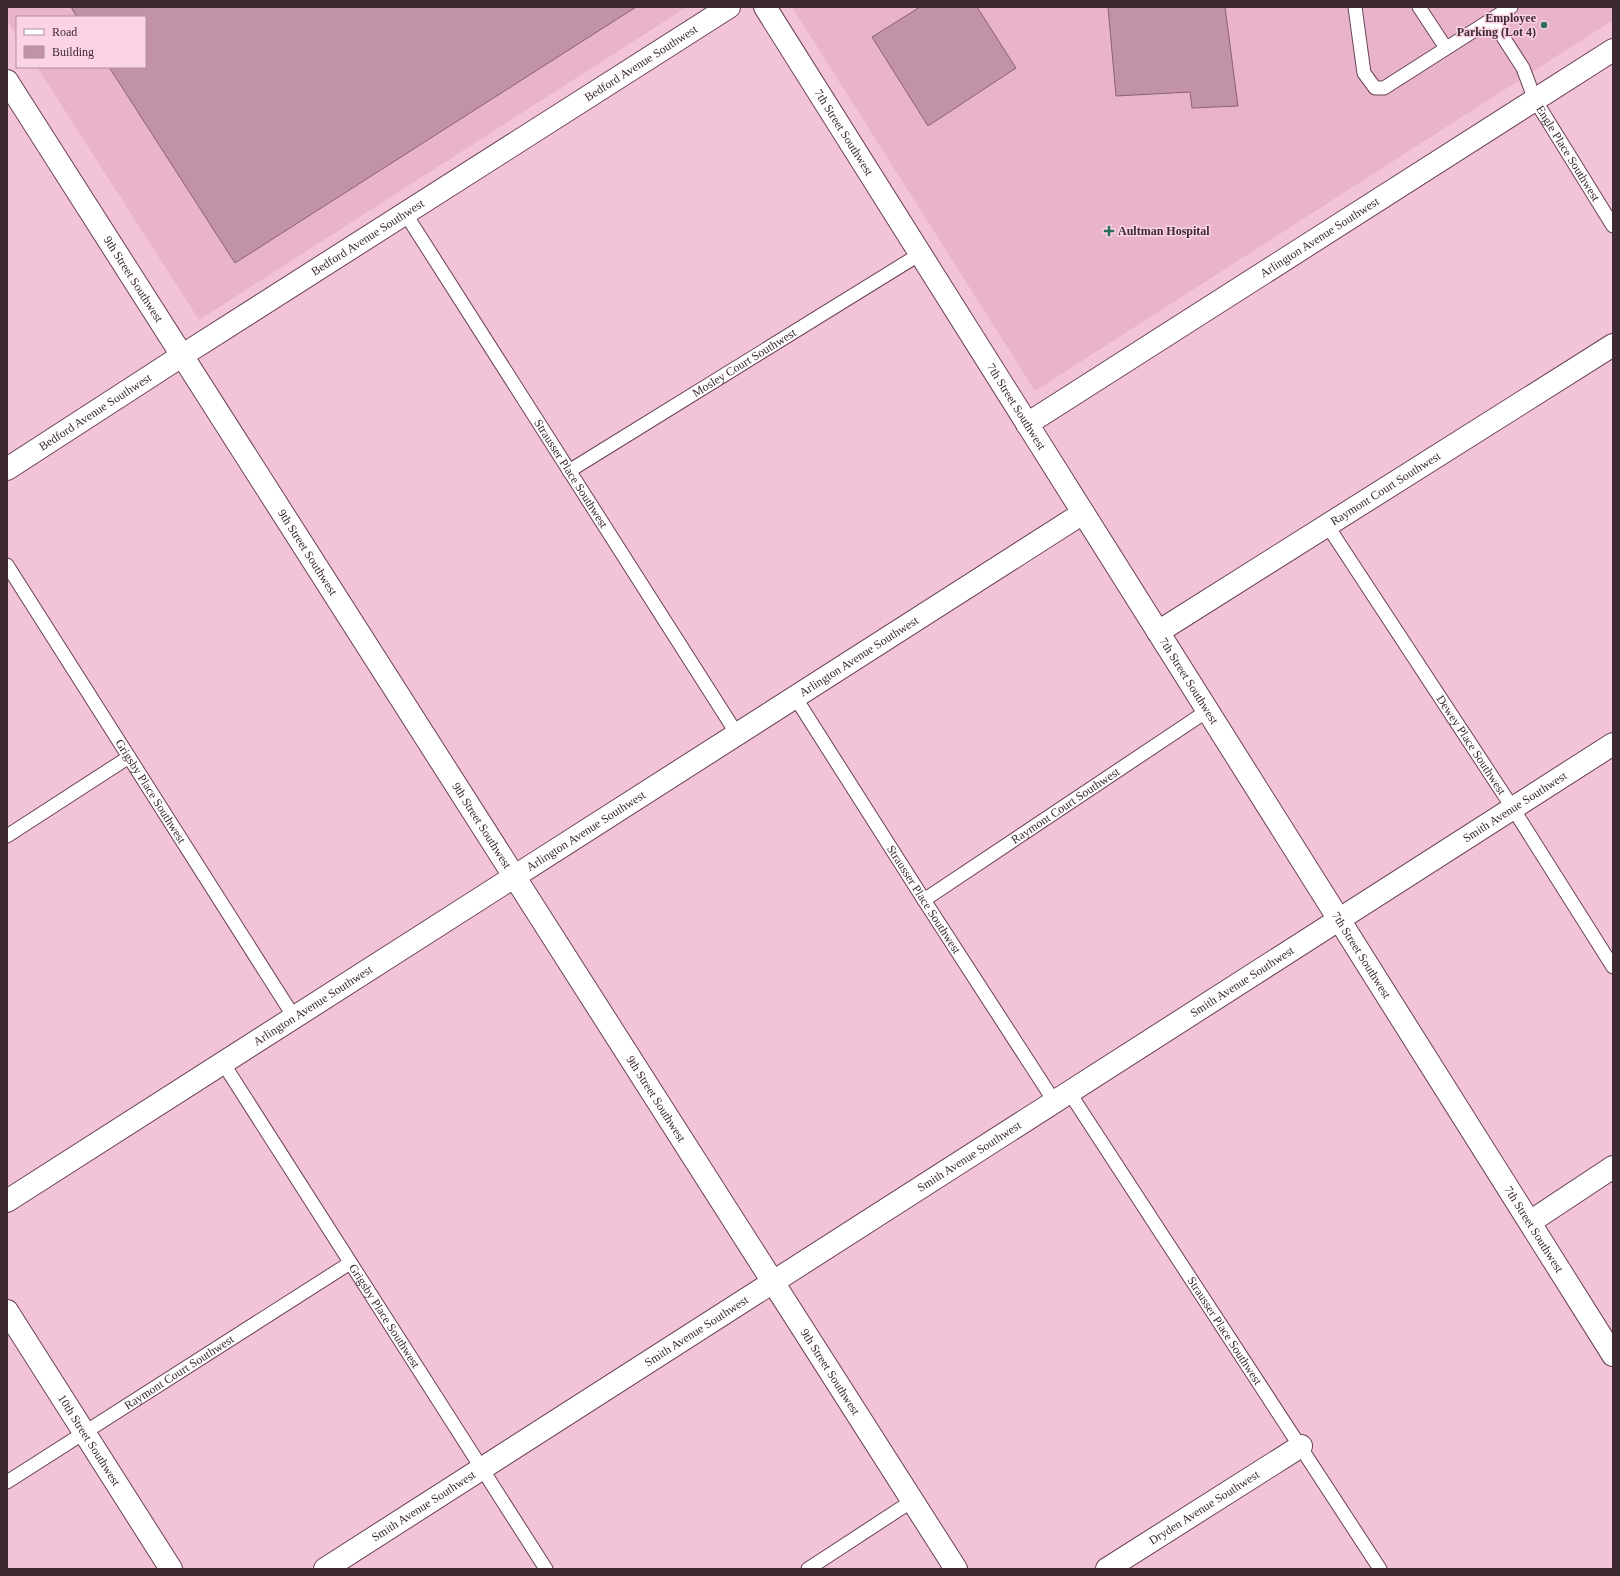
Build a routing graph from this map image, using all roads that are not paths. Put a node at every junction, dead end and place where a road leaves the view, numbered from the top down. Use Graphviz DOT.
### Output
graph roads {
  1 [pos="729,7"];
  2 [pos="765,7"];
  3 [pos="1355,7"];
  4 [pos="1419,7"];
  5 [pos="1511,7"];
  6 [pos="1492,20"];
  7 [pos="1446,48"];
  8 [pos="1613,50"];
  9 [pos="7,81"];
  10 [pos="1535,100"];
  11 [pos="406,213"];
  12 [pos="1613,226"];
  13 [pos="920,254"];
  14 [pos="1613,345"];
  15 [pos="183,355"];
  16 [pos="1027,424"];
  17 [pos="7,469"];
  18 [pos="569,471"];
  19 [pos="1083,513"];
  20 [pos="1327,525"];
  21 [pos="7,565"];
  22 [pos="1158,632"];
  23 [pos="795,697"];
  24 [pos="1207,711"];
  25 [pos="737,734"];
  26 [pos="1613,744"];
  27 [pos="129,757"];
  28 [pos="1512,807"];
  29 [pos="7,836"];
  30 [pos="514,876"];
  31 [pos="924,900"];
  32 [pos="1338,918"];
  33 [pos="1613,967"];
  34 [pos="294,1017"];
  35 [pos="223,1063"];
  36 [pos="1062,1096"];
  37 [pos="1613,1167"];
  38 [pos="7,1201"];
  39 [pos="1530,1222"];
  40 [pos="350,1263"];
  41 [pos="772,1283"];
  42 [pos="7,1311"];
  43 [pos="1613,1355"];
  44 [pos="84,1433"];
  45 [pos="1301,1446"];
  46 [pos="482,1469"];
  47 [pos="7,1482"];
  48 [pos="912,1501"];
  49 [pos="171,1569"];
  50 [pos="325,1569"];
  51 [pos="546,1569"];
  52 [pos="808,1569"];
  53 [pos="956,1569"];
  54 [pos="1107,1569"];
  55 [pos="1380,1569"];
  1 -- 11 [label="street, Bedford Avenue Southwest"];
  2 -- 13 [label="street, 7th Street Southwest"];
  3 -- 7 [label="lane"];
  4 -- 7 [label="lane"];
  5 -- 6 [label="lane"];
  6 -- 7 [label="lane"];
  6 -- 10 [label="lane, Engle Place Southwest"];
  8 -- 10 [label="street, Arlington Avenue Southwest"];
  9 -- 15 [label="street, 9th Street Southwest"];
  10 -- 12 [label="lane, Engle Place Southwest"];
  10 -- 16 [label="street, Arlington Avenue Southwest"];
  11 -- 15 [label="street, Bedford Avenue Southwest"];
  11 -- 18 [label="lane, Strausser Place Southwest"];
  13 -- 16 [label="street, 7th Street Southwest"];
  13 -- 18 [label="lane, Mosley Court Southwest"];
  14 -- 20 [label="street, Raymont Court Southwest"];
  15 -- 17 [label="street, Bedford Avenue Southwest"];
  15 -- 30 [label="street, 9th Street Southwest"];
  16 -- 19 [label="street, 7th Street Southwest"];
  18 -- 25 [label="lane, Strausser Place Southwest"];
  19 -- 22 [label="street, 7th Street Southwest"];
  19 -- 23 [label="street, Arlington Avenue Southwest"];
  20 -- 22 [label="street, Raymont Court Southwest"];
  20 -- 28 [label="lane, Dewey Place Southwest"];
  21 -- 27 [label="lane, Grigsby Place Southwest"];
  22 -- 24 [label="street, 7th Street Southwest"];
  23 -- 25 [label="street, Arlington Avenue Southwest"];
  23 -- 31 [label="lane, Strausser Place Southwest"];
  24 -- 31 [label="lane, Raymont Court Southwest"];
  24 -- 32 [label="street, 7th Street Southwest"];
  25 -- 30 [label="street, Arlington Avenue Southwest"];
  26 -- 28 [label="street, Smith Avenue Southwest"];
  27 -- 29 [label="lane"];
  27 -- 34 [label="lane, Grigsby Place Southwest"];
  28 -- 32 [label="street, Smith Avenue Southwest"];
  28 -- 33 [label="lane, Dewey Place Southwest"];
  30 -- 34 [label="street, Arlington Avenue Southwest"];
  30 -- 41 [label="street, 9th Street Southwest"];
  31 -- 36 [label="lane, Strausser Place Southwest"];
  32 -- 36 [label="street, Smith Avenue Southwest"];
  32 -- 39 [label="street, 7th Street Southwest"];
  34 -- 35 [label="street, Arlington Avenue Southwest"];
  35 -- 38 [label="street, Arlington Avenue Southwest"];
  35 -- 40 [label="lane, Grigsby Place Southwest"];
  36 -- 41 [label="street, Smith Avenue Southwest"];
  36 -- 45 [label="lane, Strausser Place Southwest"];
  37 -- 39 [label="street"];
  39 -- 43 [label="street, 7th Street Southwest"];
  40 -- 44 [label="lane, Raymont Court Southwest"];
  40 -- 46 [label="lane, Grigsby Place Southwest"];
  41 -- 46 [label="street, Smith Avenue Southwest"];
  41 -- 48 [label="street, 9th Street Southwest"];
  42 -- 44 [label="street, 10th Street Southwest"];
  44 -- 47 [label="lane, Raymont Court Southwest"];
  44 -- 49 [label="street, 10th Street Southwest"];
  45 -- 54 [label="street, Dryden Avenue Southwest"];
  45 -- 55 [label="lane, Strausser Place Southwest"];
  46 -- 50 [label="street, Smith Avenue Southwest"];
  46 -- 51 [label="lane, Grigsby Place Southwest"];
  48 -- 52 [label="lane"];
  48 -- 53 [label="street, 9th Street Southwest"];
}
